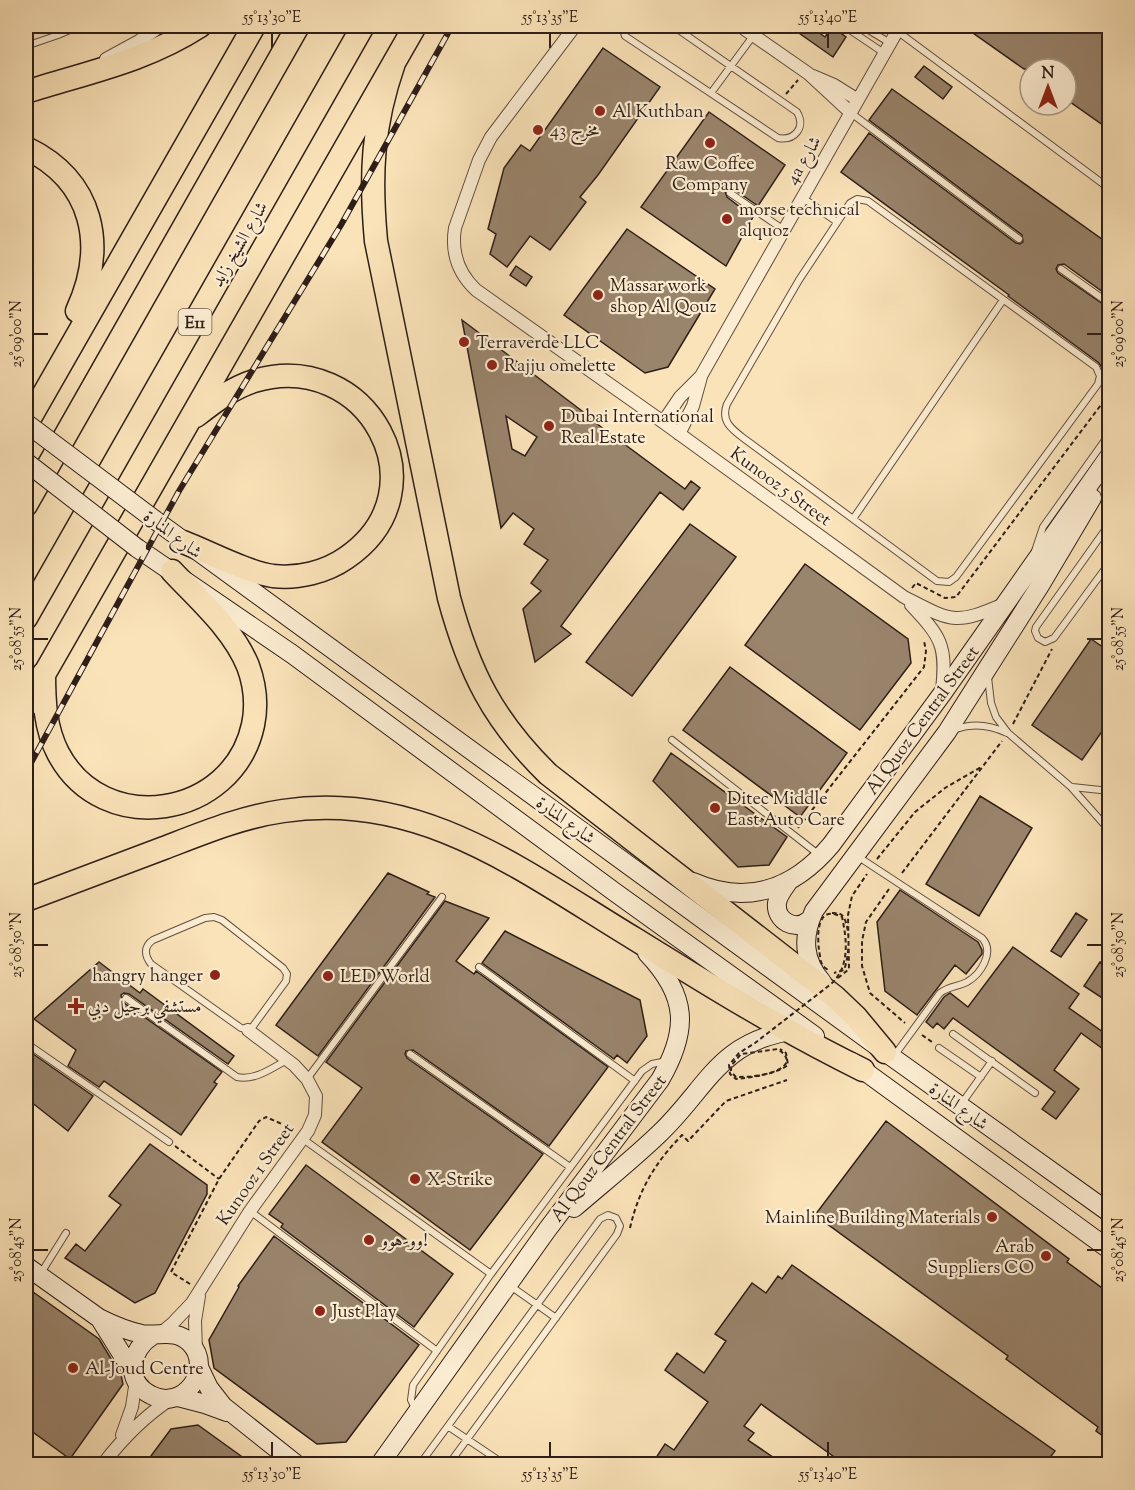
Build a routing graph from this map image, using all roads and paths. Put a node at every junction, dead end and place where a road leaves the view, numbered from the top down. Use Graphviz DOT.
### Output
graph roads {
  1 [pos="79,26"];
  2 [pos="93,26"];
  3 [pos="117,26"];
  4 [pos="161,26"];
  5 [pos="201,26"];
  6 [pos="254,26"];
  7 [pos="298,26"];
  8 [pos="363,26"];
  9 [pos="415,26"];
  10 [pos="575,26"];
  11 [pos="622,26"];
  12 [pos="673,26"];
  13 [pos="740,26"];
  14 [pos="844,26"];
  15 [pos="862,26"];
  16 [pos="898,28"];
  17 [pos="754,35"];
  18 [pos="26,46"];
  19 [pos="887,48"];
  20 [pos="394,63"];
  21 [pos="731,66"];
  22 [pos="807,73"];
  23 [pos="28,91"];
  24 [pos="711,93"];
  25 [pos="858,100"];
  26 [pos="781,101"];
  27 [pos="850,112"];
  28 [pos="26,148"];
  29 [pos="1110,189"];
  30 [pos="730,194"];
  31 [pos="802,197"];
  32 [pos="837,222"];
  33 [pos="784,230"];
  34 [pos="1019,239"];
  35 [pos="1061,269"];
  36 [pos="1003,300"];
  37 [pos="1110,304"];
  38 [pos="61,362"];
  39 [pos="701,376"];
  40 [pos="663,422"];
  41 [pos="26,424"];
  42 [pos="186,425"];
  43 [pos="1110,433"];
  44 [pos="679,434"];
  45 [pos="746,440"];
  46 [pos="1110,455"];
  47 [pos="1110,460"];
  48 [pos="26,462"];
  49 [pos="726,467"];
  50 [pos="26,505"];
  51 [pos="853,519"];
  52 [pos="1110,523"];
  53 [pos="183,542"];
  54 [pos="1033,562"];
  55 [pos="1110,562"];
  56 [pos="172,571"];
  57 [pos="904,597"];
  58 [pos="1006,603"];
  59 [pos="26,618"];
  60 [pos="923,638"];
  61 [pos="1053,647"];
  62 [pos="987,670"];
  63 [pos="44,673"];
  64 [pos="942,694"];
  65 [pos="26,706"];
  66 [pos="947,732"];
  67 [pos="1008,733"];
  68 [pos="672,740"];
  69 [pos="984,765"];
  70 [pos="1071,787"];
  71 [pos="1110,791"];
  72 [pos="1110,831"];
  73 [pos="793,834"];
  74 [pos="856,855"];
  75 [pos="821,856"];
  76 [pos="872,865"];
  77 [pos="680,876"];
  78 [pos="896,881"];
  79 [pos="789,882"];
  80 [pos="442,897"];
  81 [pos="26,900"];
  82 [pos="809,920"];
  83 [pos="634,939"];
  84 [pos="479,967"];
  85 [pos="836,997"];
  86 [pos="126,998"];
  87 [pos="899,1019"];
  88 [pos="248,1030"];
  89 [pos="790,1031"];
  90 [pos="953,1034"];
  91 [pos="26,1043"];
  92 [pos="939,1048"];
  93 [pos="410,1054"];
  94 [pos="889,1055"];
  95 [pos="287,1059"];
  96 [pos="671,1061"];
  97 [pos="992,1062"];
  98 [pos="725,1067"];
  99 [pos="863,1070"];
  100 [pos="981,1077"];
  101 [pos="307,1079"];
  102 [pos="635,1081"];
  103 [pos="1035,1093"];
  104 [pos="960,1106"];
  105 [pos="303,1139"];
  106 [pos="169,1142"];
  107 [pos="570,1167"];
  108 [pos="219,1179"];
  109 [pos="250,1211"];
  110 [pos="1110,1213"];
  111 [pos="547,1230"];
  112 [pos="66,1233"];
  113 [pos="1110,1250"];
  114 [pos="32,1271"];
  115 [pos="491,1274"];
  116 [pos="508,1285"];
  117 [pos="201,1290"];
  118 [pos="536,1304"];
  119 [pos="99,1318"];
  120 [pos="556,1318"];
  121 [pos="156,1335"];
  122 [pos="437,1351"];
  123 [pos="197,1359"];
  124 [pos="135,1376"];
  125 [pos="175,1398"];
  126 [pos="419,1413"];
  127 [pos="231,1414"];
  128 [pos="449,1426"];
  129 [pos="468,1439"];
  130 [pos="118,1444"];
  131 [pos="298,1463"];
  132 [pos="103,1464"];
  133 [pos="380,1464"];
  134 [pos="420,1464"];
  135 [pos="449,1464"];
  136 [pos="504,1464"];
  1 -- 18 [label="lane"];
  2 -- 3 [label="path"];
  4 -- 23 [label="street"];
  5 -- 23 [label="highway"];
  6 -- 38 [label="highway"];
  7 -- 50 [label="highway"];
  8 -- 59 [label="highway, شارع الشيخ زايد / E11"];
  9 -- 20 [label="highway"];
  10 -- 40 [label="street, Kunooz 5 Street"];
  11 -- 24 [label="lane"];
  12 -- 21 [label="lane"];
  13 -- 17 [label="street"];
  14 -- 19 [label="lane"];
  15 -- 19 [label="lane"];
  16 -- 19 [label="street, 4a شارع"];
  16 -- 29 [label="lane"];
  17 -- 21 [label="lane"];
  17 -- 22 [label="street"];
  19 -- 25 [label="street, 4a شارع"];
  20 -- 42 [label="highway"];
  20 -- 77 [label="highway"];
  21 -- 24 [label="lane"];
  21 -- 26 [label="lane"];
  22 -- 25 [label="street"];
  22 -- 26 [label="path"];
  22 -- 27 [label="street"];
  24 -- 26 [label="lane"];
  25 -- 27 [label="street, 4a شارع"];
  27 -- 31 [label="street, 4a شارع"];
  27 -- 34 [label="lane"];
  28 -- 38 [label="highway"];
  30 -- 33 [label="lane"];
  31 -- 32 [label="lane"];
  31 -- 33 [label="street, 4a شارع"];
  32 -- 36 [label="lane"];
  32 -- 45 [label="lane"];
  33 -- 39 [label="street, 4a شارع"];
  35 -- 37 [label="lane"];
  36 -- 51 [label="lane"];
  36 -- 51 [label="lane"];
  38 -- 41 [label="highway"];
  39 -- 40 [label="street, 4a شارع"];
  39 -- 44 [label="street, 4a شارع"];
  40 -- 44 [label="street, Kunooz 5 Street"];
  41 -- 53 [label="street, شارع المنارة, bridge"];
  42 -- 53 [label="highway"];
  42 -- 63 [label="highway"];
  43 -- 54 [label="lane"];
  44 -- 49 [label="street, Kunooz 5 Street"];
  45 -- 49 [label="path"];
  45 -- 51 [label="lane"];
  46 -- 54 [label="street, Al Quoz Central Street"];
  47 -- 62 [label="street, Al Quoz Central Street"];
  48 -- 56 [label="street, شارع المنارة, bridge"];
  49 -- 57 [label="street, Kunooz 5 Street"];
  52 -- 55 [label="lane"];
  53 -- 94 [label="street, شارع المنارة"];
  54 -- 58 [label="street, Al Quoz Central Street"];
  56 -- 63 [label="highway"];
  56 -- 99 [label="street, شارع المنارة"];
  57 -- 58 [label="street, Kunooz 5 Street"];
  57 -- 64 [label="street, Kunooz 5 Street"];
  58 -- 64 [label="street, Al Quoz Central Street"];
  60 -- 73 [label="path"];
  61 -- 67 [label="path"];
  62 -- 66 [label="street, Al Quoz Central Street"];
  62 -- 67 [label="lane"];
  63 -- 65 [label="highway"];
  64 -- 75 [label="street, Al Quoz Central Street"];
  66 -- 67 [label="lane"];
  66 -- 74 [label="street, Al Quoz Central Street"];
  67 -- 69 [label="path"];
  67 -- 70 [label="lane"];
  68 -- 73 [label="lane"];
  69 -- 76 [label="path"];
  69 -- 78 [label="path"];
  70 -- 71 [label="lane"];
  70 -- 72 [label="lane"];
  73 -- 75 [label="lane"];
  74 -- 76 [label="lane"];
  74 -- 82 [label="street, Al Quoz Central Street"];
  75 -- 79 [label="street, Al Quoz Central Street"];
  76 -- 78 [label="lane"];
  76 -- 98 [label="path, bridge"];
  77 -- 79 [label="street, Al Quoz Central Street"];
  77 -- 85 [label="highway"];
  78 -- 87 [label="path"];
  78 -- 94 [label="lane"];
  79 -- 82 [label="street"];
  80 -- 101 [label="lane"];
  81 -- 83 [label="highway"];
  82 -- 85 [label="street, Al Quoz Central Street"];
  83 -- 89 [label="highway"];
  83 -- 96 [label="street, Al Qouz Central Street"];
  84 -- 102 [label="lane"];
  85 -- 94 [label="highway"];
  86 -- 95 [label="lane"];
  88 -- 88 [label="lane"];
  88 -- 95 [label="street, Kunooz 1 Street"];
  89 -- 99 [label="highway"];
  89 -- 111 [label="street, Al Qouz Central Street"];
  90 -- 97 [label="lane"];
  91 -- 106 [label="lane"];
  92 -- 100 [label="lane"];
  93 -- 107 [label="lane"];
  94 -- 104 [label="street, شارع المنارة"];
  95 -- 101 [label="street, Kunooz 1 Street"];
  96 -- 102 [label="lane"];
  96 -- 111 [label="street, Al Qouz Central Street"];
  97 -- 100 [label="lane"];
  97 -- 103 [label="lane"];
  99 -- 113 [label="street, شارع المنارة"];
  100 -- 104 [label="lane"];
  101 -- 105 [label="street, Kunooz 1 Street"];
  102 -- 107 [label="lane"];
  104 -- 110 [label="street, شارع المنارة"];
  105 -- 108 [label="path"];
  105 -- 109 [label="street, Kunooz 1 Street"];
  105 -- 115 [label="lane"];
  106 -- 108 [label="path"];
  107 -- 115 [label="lane"];
  108 -- 117 [label="path"];
  109 -- 117 [label="street, Kunooz 1 Street"];
  109 -- 122 [label="lane"];
  111 -- 116 [label="street, Al Qouz Central Street"];
  112 -- 114 [label="lane"];
  114 -- 119 [label="street"];
  115 -- 122 [label="lane"];
  116 -- 118 [label="lane"];
  116 -- 126 [label="street, Al Qouz Central Street"];
  117 -- 121 [label="street, Kunooz 1 Street"];
  117 -- 123 [label="street, Kunooz 1 Street"];
  118 -- 120 [label="lane"];
  118 -- 120 [label="lane"];
  118 -- 128 [label="lane"];
  119 -- 121 [label="street"];
  119 -- 124 [label="street"];
  120 -- 129 [label="lane"];
  121 -- 123 [label="street"];
  121 -- 124 [label="street"];
  122 -- 126 [label="lane"];
  123 -- 125 [label="street"];
  123 -- 127 [label="street"];
  124 -- 125 [label="street"];
  124 -- 130 [label="street"];
  125 -- 127 [label="street"];
  125 -- 130 [label="street"];
  126 -- 133 [label="street, Al Qouz Central Street"];
  127 -- 131 [label="street"];
  128 -- 129 [label="lane"];
  128 -- 134 [label="lane"];
  129 -- 135 [label="lane"];
  129 -- 136 [label="lane"];
  130 -- 132 [label="street"];
}
